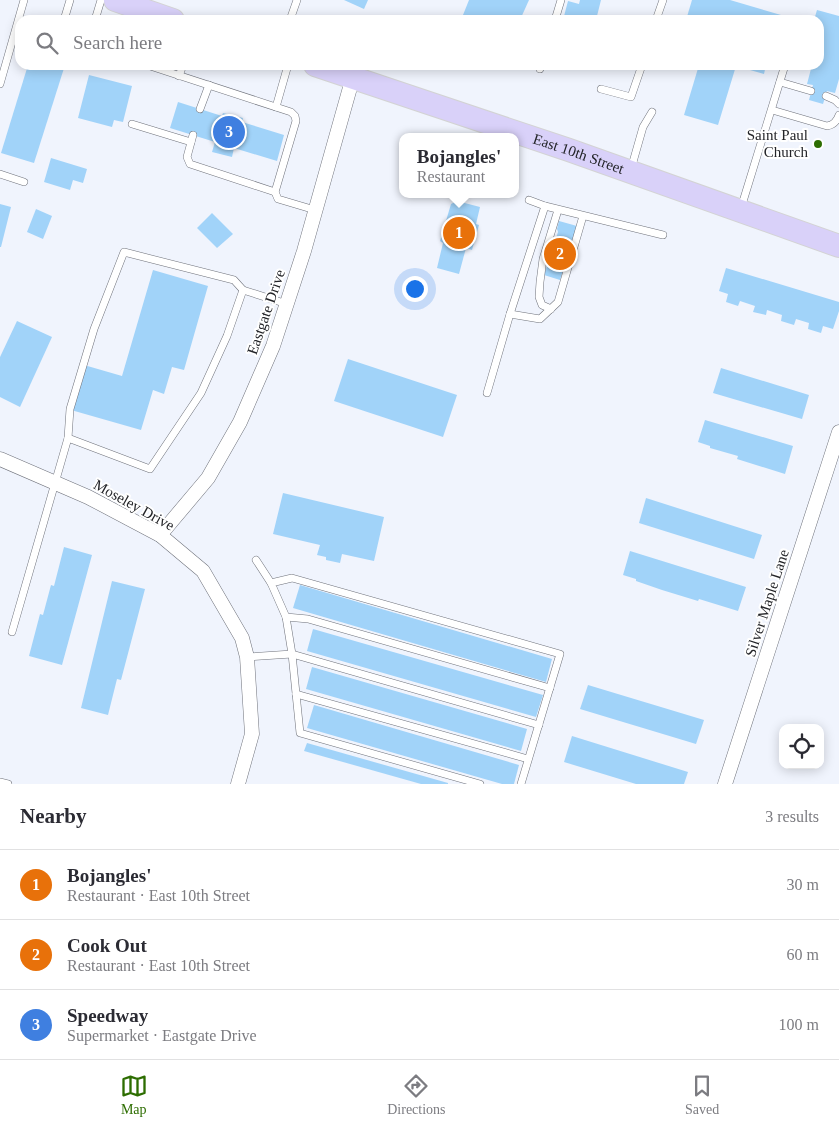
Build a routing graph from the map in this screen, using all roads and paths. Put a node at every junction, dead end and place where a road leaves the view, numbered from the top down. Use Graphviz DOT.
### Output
graph roads {
  1 [pos="24,0"];
  2 [pos="70,0"];
  3 [pos="101,0"];
  4 [pos="114,0"];
  5 [pos="297,0"];
  6 [pos="561,0"];
  7 [pos="663,0"];
  8 [pos="143,5"];
  9 [pos="21,15"];
  10 [pos="66,15"];
  11 [pos="96,15"];
  12 [pos="163,15"];
  13 [pos="292,15"];
  14 [pos="556,15"];
  15 [pos="658,15"];
  16 [pos="15,36"];
  17 [pos="162,70"];
  18 [pos="181,70"];
  19 [pos="287,70"];
  20 [pos="331,70"];
  21 [pos="640,70"];
  22 [pos="784,70"];
  23 [pos="179,76"];
  24 [pos="353,77"];
  25 [pos="780,82"];
  26 [pos="0,84"];
  27 [pos="209,85"];
  28 [pos="601,89"];
  29 [pos="811,91"];
  30 [pos="826,96"];
  31 [pos="839,104"];
  32 [pos="276,107"];
  33 [pos="200,109"];
  34 [pos="772,110"];
  35 [pos="652,112"];
  36 [pos="839,115"];
  37 [pos="132,124"];
  38 [pos="519,133"];
  39 [pos="519,133"];
  40 [pos="630,172"];
  41 [pos="0,174"];
  42 [pos="24,182"];
  43 [pos="275,192"];
  44 [pos="529,200"];
  45 [pos="545,206"];
  46 [pos="315,210"];
  47 [pos="558,210"];
  48 [pos="740,211"];
  49 [pos="583,216"];
  50 [pos="663,235"];
  51 [pos="839,246"];
  52 [pos="243,290"];
  53 [pos="287,304"];
  54 [pos="550,309"];
  55 [pos="510,314"];
  56 [pos="487,393"];
  57 [pos="839,432"];
  58 [pos="68,438"];
  59 [pos="0,459"];
  60 [pos="56,482"];
  61 [pos="160,535"];
  62 [pos="256,560"];
  63 [pos="271,583"];
  64 [pos="286,617"];
  65 [pos="12,632"];
  66 [pos="292,654"];
  67 [pos="246,657"];
  68 [pos="550,688"];
  69 [pos="296,694"];
  70 [pos="538,724"];
  71 [pos="528,759"];
  72 [pos="0,782"];
  73 [pos="8,784"];
  74 [pos="238,784"];
  75 [pos="480,784"];
  76 [pos="522,784"];
  77 [pos="725,784"];
  1 -- 9 [label="lane"];
  2 -- 10 [label="lane"];
  3 -- 11 [label="lane"];
  4 -- 8 [label="main road"];
  5 -- 13 [label="lane"];
  6 -- 14 [label="lane"];
  7 -- 15 [label="lane"];
  8 -- 12 [label="main road"];
  16 -- 26 [label="lane"];
  17 -- 23 [label="lane"];
  18 -- 23 [label="lane"];
  19 -- 32 [label="lane"];
  20 -- 24 [label="main road, East 10th Street"];
  21 -- 28 [label="lane"];
  22 -- 25 [label="lane"];
  23 -- 27 [label="lane"];
  24 -- 38 [label="main road, East 10th Street"];
  24 -- 46 [label="street, Eastgate Drive"];
  25 -- 29 [label="lane"];
  25 -- 34 [label="lane"];
  27 -- 32 [label="lane"];
  27 -- 33 [label="lane"];
  30 -- 31 [label="lane"];
  32 -- 43 [label="lane"];
  34 -- 36 [label="lane"];
  34 -- 48 [label="lane"];
  35 -- 40 [label="lane"];
  37 -- 43 [label="lane"];
  39 -- 40 [label="main road, East 10th Street"];
  40 -- 48 [label="main road, East 10th Street"];
  41 -- 42 [label="lane"];
  43 -- 46 [label="lane"];
  44 -- 45 [label="lane"];
  45 -- 47 [label="lane"];
  45 -- 55 [label="lane"];
  46 -- 53 [label="street, Eastgate Drive"];
  47 -- 49 [label="lane"];
  47 -- 54 [label="lane"];
  48 -- 51 [label="main road, East 10th Street"];
  49 -- 50 [label="lane"];
  49 -- 54 [label="lane"];
  52 -- 53 [label="lane"];
  52 -- 58 [label="lane"];
  52 -- 58 [label="lane"];
  53 -- 61 [label="street, Eastgate Drive"];
  54 -- 55 [label="lane"];
  55 -- 56 [label="lane"];
  57 -- 77 [label="street, Silver Maple Lane"];
  58 -- 60 [label="lane"];
  59 -- 60 [label="street, Moseley Drive"];
  60 -- 61 [label="street, Moseley Drive"];
  60 -- 65 [label="lane"];
  61 -- 67 [label="street, Moseley Drive"];
  62 -- 63 [label="lane"];
  63 -- 64 [label="lane"];
  63 -- 68 [label="lane"];
  64 -- 66 [label="lane"];
  64 -- 68 [label="lane"];
  66 -- 67 [label="lane"];
  66 -- 69 [label="lane"];
  66 -- 70 [label="lane"];
  67 -- 74 [label="street, Moseley Drive"];
  68 -- 70 [label="lane"];
  69 -- 71 [label="lane"];
  69 -- 75 [label="lane"];
  70 -- 71 [label="lane"];
  71 -- 76 [label="lane"];
  72 -- 73 [label="lane"];
}
